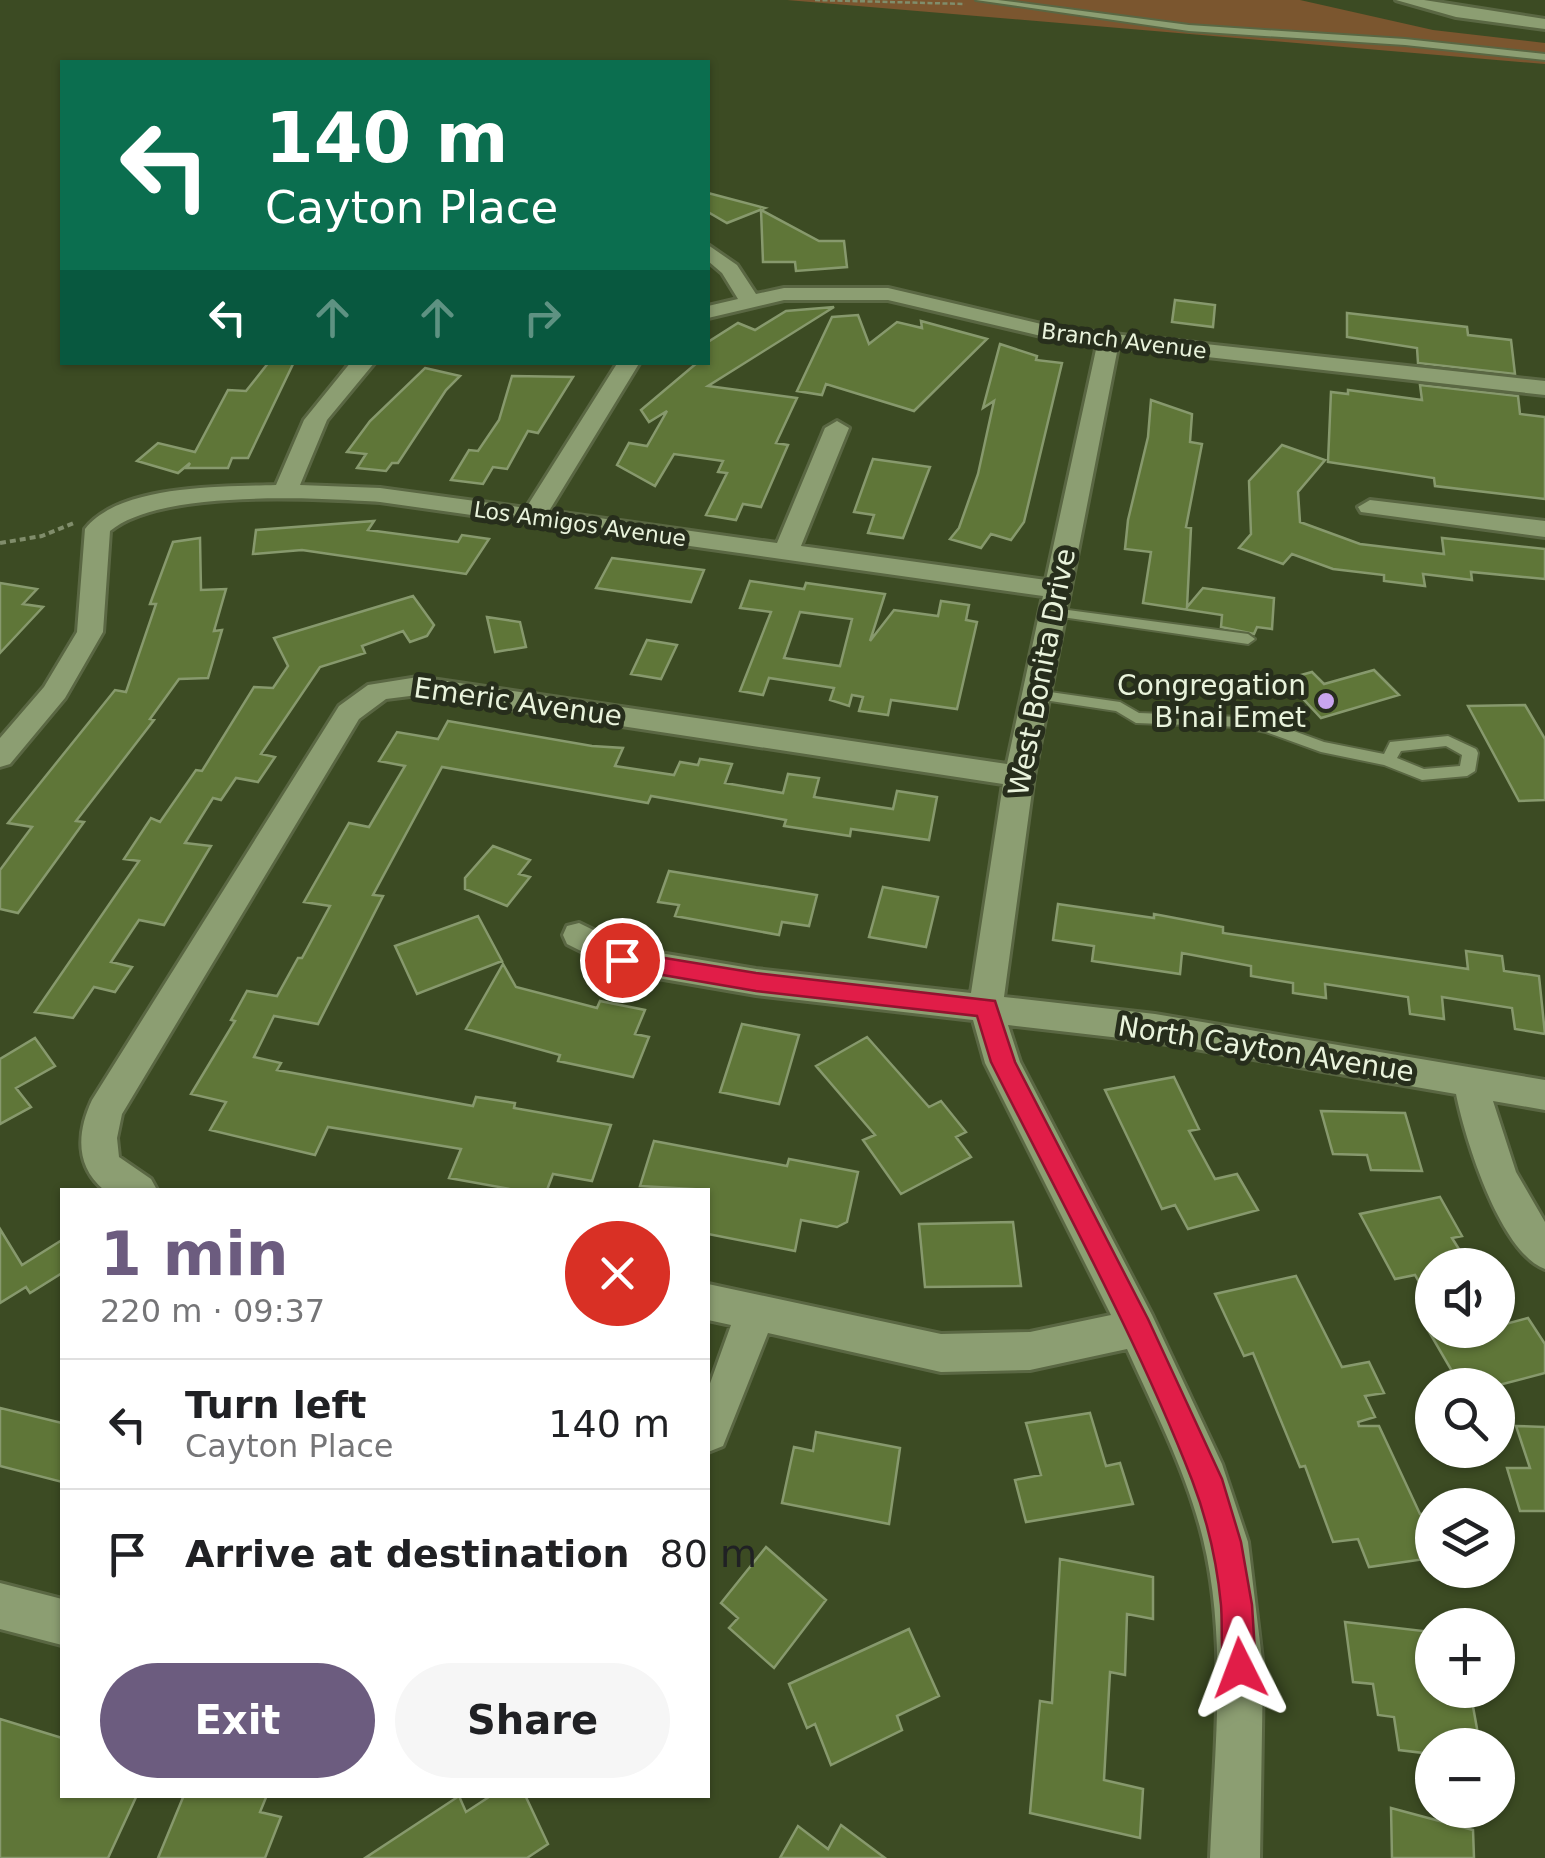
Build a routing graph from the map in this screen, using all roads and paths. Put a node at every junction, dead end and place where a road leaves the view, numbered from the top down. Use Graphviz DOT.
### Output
graph roads {
  1 [pos="980,0"];
  2 [pos="1404,0"];
  3 [pos="1545,24"];
  4 [pos="1545,58"];
  5 [pos="710,253"];
  6 [pos="749,300"];
  7 [pos="710,311"];
  8 [pos="1109,340"];
  9 [pos="361,365"];
  10 [pos="627,365"];
  11 [pos="1545,388"];
  12 [pos="837,428"];
  13 [pos="286,490"];
  14 [pos="1370,507"];
  15 [pos="533,517"];
  16 [pos="104,519"];
  17 [pos="1545,528"];
  18 [pos="0,543"];
  19 [pos="786,553"];
  20 [pos="1055,601"];
  21 [pos="1248,639"];
  22 [pos="1036,695"];
  23 [pos="0,758"];
  24 [pos="1388,760"];
  25 [pos="1019,776"];
  26 [pos="578,935"];
  27 [pos="986,1007"];
  28 [pos="1471,1083"];
  29 [pos="1545,1094"];
  30 [pos="133,1188"];
  31 [pos="1545,1252"];
  32 [pos="710,1302"];
  33 [pos="756,1311"];
  34 [pos="1138,1328"];
  35 [pos="710,1428"];
  36 [pos="0,1606"];
  37 [pos="60,1621"];
  38 [pos="1235,1858"];
  1 -- 4 [label="lane"];
  2 -- 3 [label="street"];
  5 -- 6 [label="street"];
  6 -- 7 [label="street, Branch Avenue"];
  6 -- 8 [label="street, Branch Avenue"];
  8 -- 11 [label="street, Branch Avenue"];
  8 -- 20 [label="street, West Bonita Drive"];
  9 -- 13 [label="street"];
  10 -- 15 [label="street"];
  12 -- 19 [label="street"];
  13 -- 15 [label="street, Los Amigos Avenue"];
  13 -- 16 [label="street, Los Amigos Avenue"];
  14 -- 17 [label="street"];
  15 -- 19 [label="street, Los Amigos Avenue"];
  16 -- 18 [label="path"];
  16 -- 23 [label="street"];
  19 -- 20 [label="street, Los Amigos Avenue"];
  20 -- 21 [label="lane"];
  20 -- 22 [label="street, West Bonita Drive"];
  22 -- 24 [label="lane"];
  22 -- 25 [label="street, West Bonita Drive"];
  25 -- 27 [label="street, West Bonita Drive"];
  25 -- 30 [label="street, Emeric Avenue"];
  26 -- 27 [label="street, North Cayton Avenue"];
  27 -- 28 [label="street, North Cayton Avenue"];
  27 -- 34 [label="street"];
  28 -- 29 [label="street, North Cayton Avenue"];
  28 -- 31 [label="street"];
  32 -- 33 [label="street"];
  33 -- 34 [label="street"];
  33 -- 35 [label="street"];
  34 -- 38 [label="street"];
  36 -- 37 [label="street"];
}
